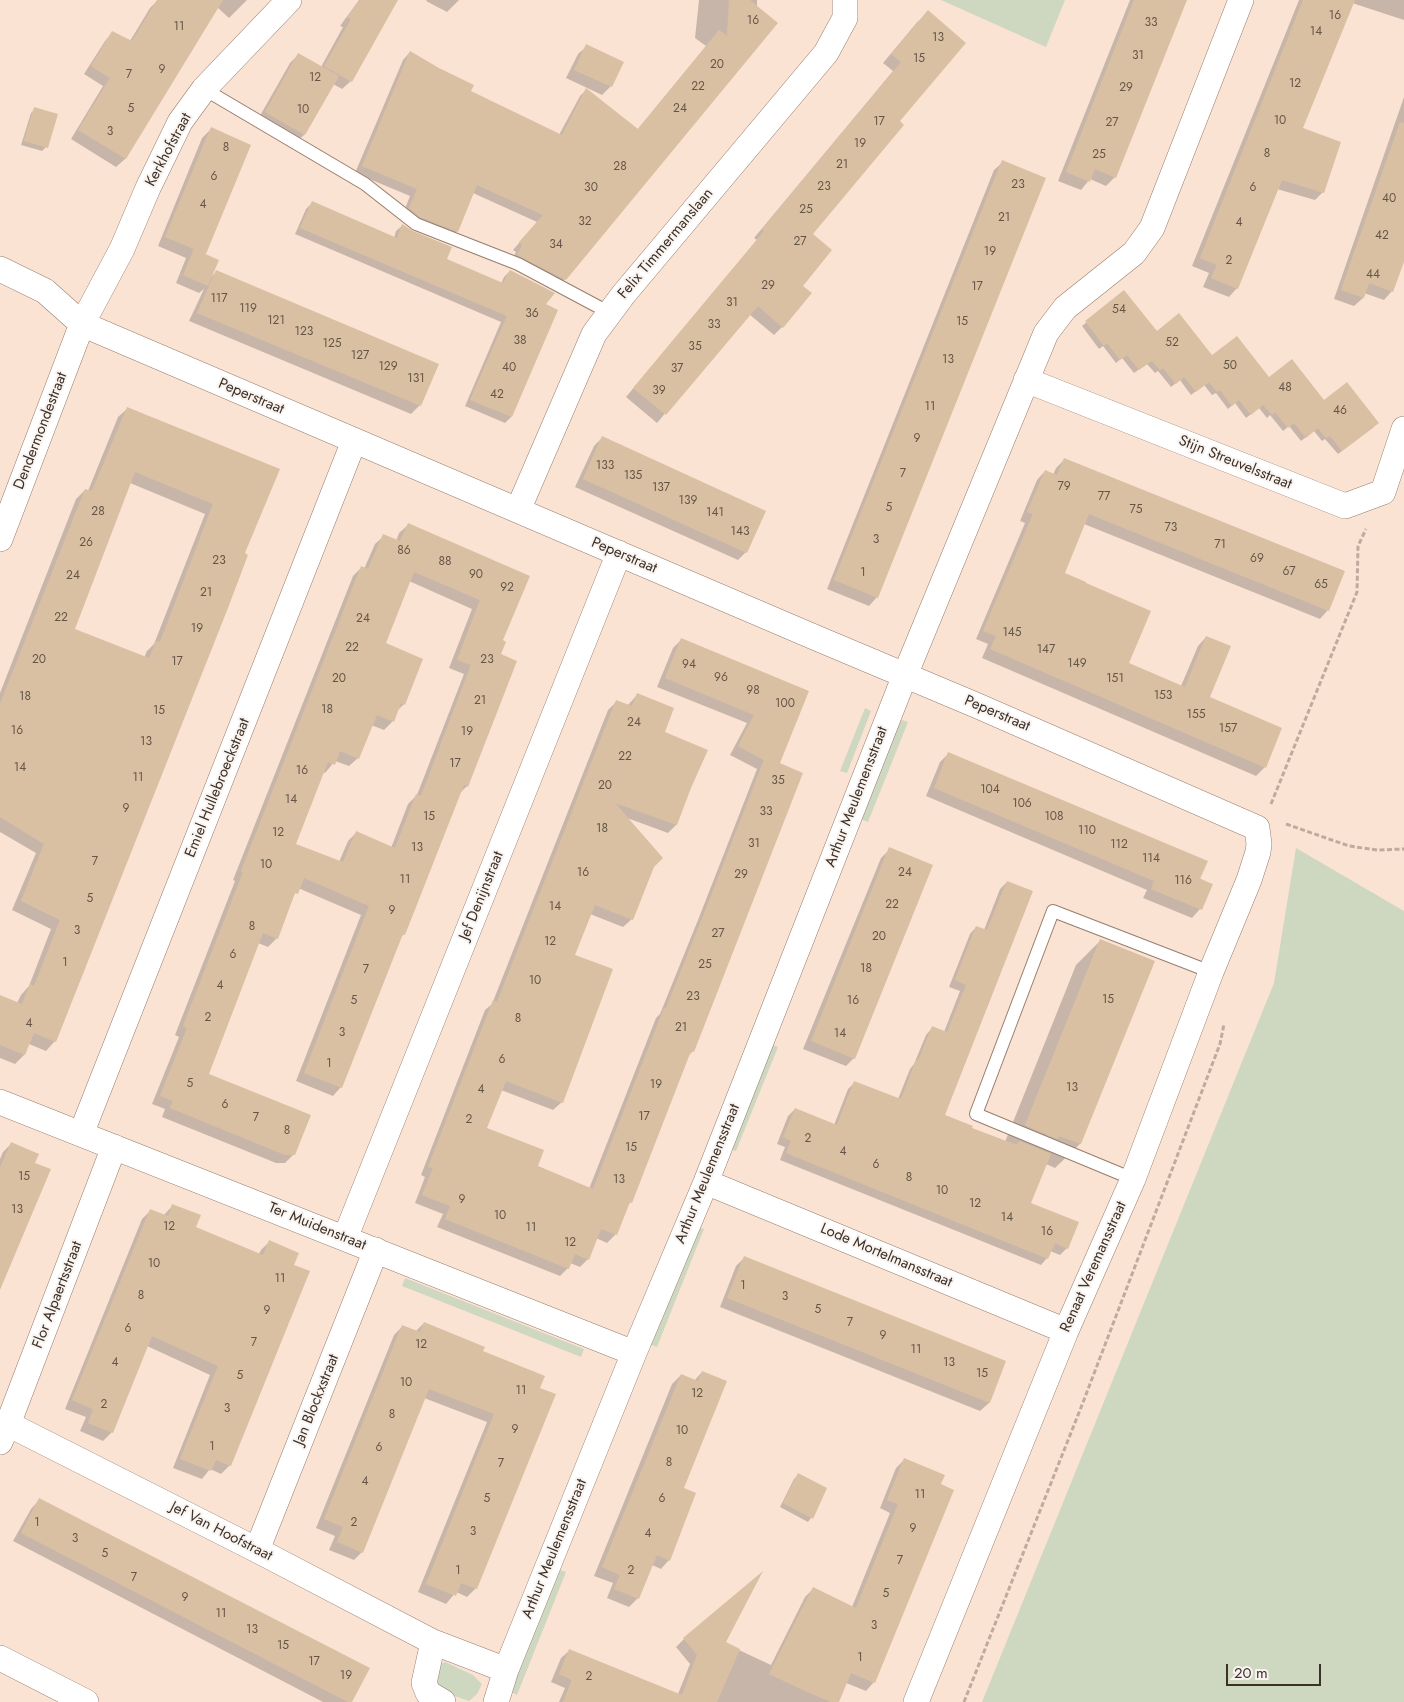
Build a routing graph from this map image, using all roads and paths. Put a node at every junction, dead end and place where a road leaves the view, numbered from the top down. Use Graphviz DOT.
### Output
graph roads {
  1 [pos="289,0"];
  2 [pos="845,0"];
  3 [pos="1241,0"];
  4 [pos="204,89"];
  5 [pos="0,269"];
  6 [pos="610,313"];
  7 [pos="82,324"];
  8 [pos="1026,380"];
  9 [pos="1404,429"];
  10 [pos="354,441"];
  11 [pos="1383,492"];
  12 [pos="518,510"];
  13 [pos="0,539"];
  14 [pos="619,554"];
  15 [pos="905,676"];
  16 [pos="1263,818"];
  17 [pos="1283,823"];
  18 [pos="1404,849"];
  19 [pos="1211,972"];
  20 [pos="1225,1018"];
  21 [pos="0,1102"];
  22 [pos="81,1134"];
  23 [pos="114,1147"];
  24 [pos="1134,1179"];
  25 [pos="706,1182"];
  26 [pos="345,1238"];
  27 [pos="376,1250"];
  28 [pos="1066,1331"];
  29 [pos="634,1353"];
  30 [pos="4,1433"];
  31 [pos="257,1550"];
  32 [pos="433,1642"];
  33 [pos="0,1658"];
  34 [pos="506,1670"];
  35 [pos="86,1702"];
  36 [pos="443,1702"];
  37 [pos="496,1702"];
  38 [pos="916,1702"];
  39 [pos="964,1702"];
  1 -- 4 [label="street, Kerkhofstraat"];
  2 -- 6 [label="street, Felix Timmermanslaan"];
  3 -- 8 [label="street"];
  4 -- 6 [label="lane"];
  4 -- 7 [label="street, Kerkhofstraat"];
  5 -- 7 [label="street, Peperstraat"];
  6 -- 12 [label="street, Felix Timmermanslaan"];
  7 -- 10 [label="street, Peperstraat"];
  7 -- 13 [label="street, Dendermondestraat"];
  8 -- 11 [label="street, Stijn Streuvelsstraat"];
  8 -- 15 [label="street"];
  9 -- 11 [label="street"];
  10 -- 12 [label="street, Peperstraat"];
  10 -- 22 [label="street, Emiel Hullebroeckstraat"];
  11 -- 16 [label="path"];
  12 -- 14 [label="street, Peperstraat"];
  14 -- 15 [label="street, Peperstraat"];
  14 -- 26 [label="street, Jef Denijnstraat"];
  15 -- 16 [label="street, Peperstraat"];
  15 -- 25 [label="street, Arthur Meulemensstraat"];
  16 -- 19 [label="street, Renaat Veremansstraat"];
  17 -- 18 [label="path"];
  19 -- 24 [label="street, Renaat Veremansstraat"];
  19 -- 24 [label="lane"];
  20 -- 39 [label="path"];
  21 -- 22 [label="street, Ter Muidenstraat"];
  22 -- 23 [label="street, Ter Muidenstraat"];
  23 -- 26 [label="street, Ter Muidenstraat"];
  23 -- 30 [label="street, Flor Alpaertsstraat"];
  24 -- 28 [label="street, Renaat Veremansstraat"];
  25 -- 28 [label="street, Lode Mortelmansstraat"];
  25 -- 29 [label="street, Arthur Meulemensstraat"];
  26 -- 27 [label="street, Ter Muidenstraat"];
  27 -- 29 [label="street, Ter Muidenstraat"];
  27 -- 31 [label="street, Jan Blockxstraat"];
  28 -- 38 [label="street, Renaat Veremansstraat"];
  29 -- 34 [label="street, Arthur Meulemensstraat"];
  30 -- 31 [label="street, Jef Van Hoofstraat"];
  31 -- 32 [label="street, Jef Van Hoofstraat"];
  32 -- 34 [label="street, Jef Van Hoofstraat"];
  32 -- 36 [label="street"];
  33 -- 35 [label="street"];
  34 -- 37 [label="street"];
}
